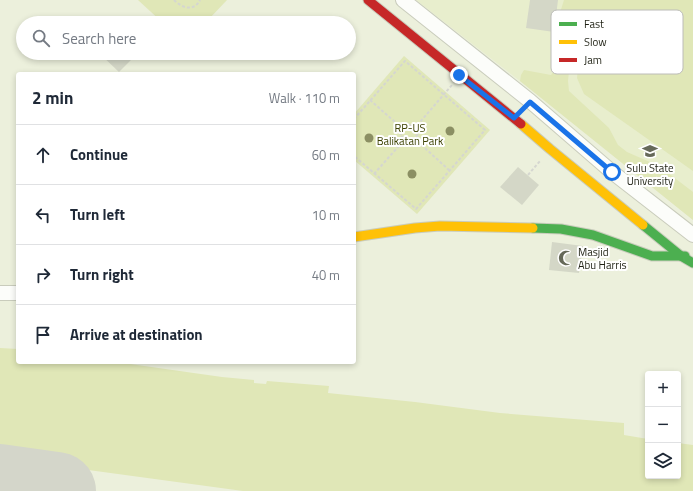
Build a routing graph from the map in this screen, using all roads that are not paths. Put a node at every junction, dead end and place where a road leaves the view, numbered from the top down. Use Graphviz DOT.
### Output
graph roads {
  1 [pos="368,0"];
  2 [pos="403,0"];
  3 [pos="530,102"];
  4 [pos="514,118"];
  5 [pos="693,235"];
  6 [pos="356,237"];
  7 [pos="681,256"];
  8 [pos="693,257"];
  9 [pos="693,263"];
  10 [pos="0,293"];
  11 [pos="16,293"];
  1 -- 4 [label="street"];
  2 -- 3 [label="street"];
  3 -- 4 [label="street"];
  3 -- 5 [label="street"];
  4 -- 7 [label="street"];
  6 -- 7 [label="street"];
  7 -- 8 [label="street"];
  7 -- 9 [label="street"];
  10 -- 11 [label="street"];
}
